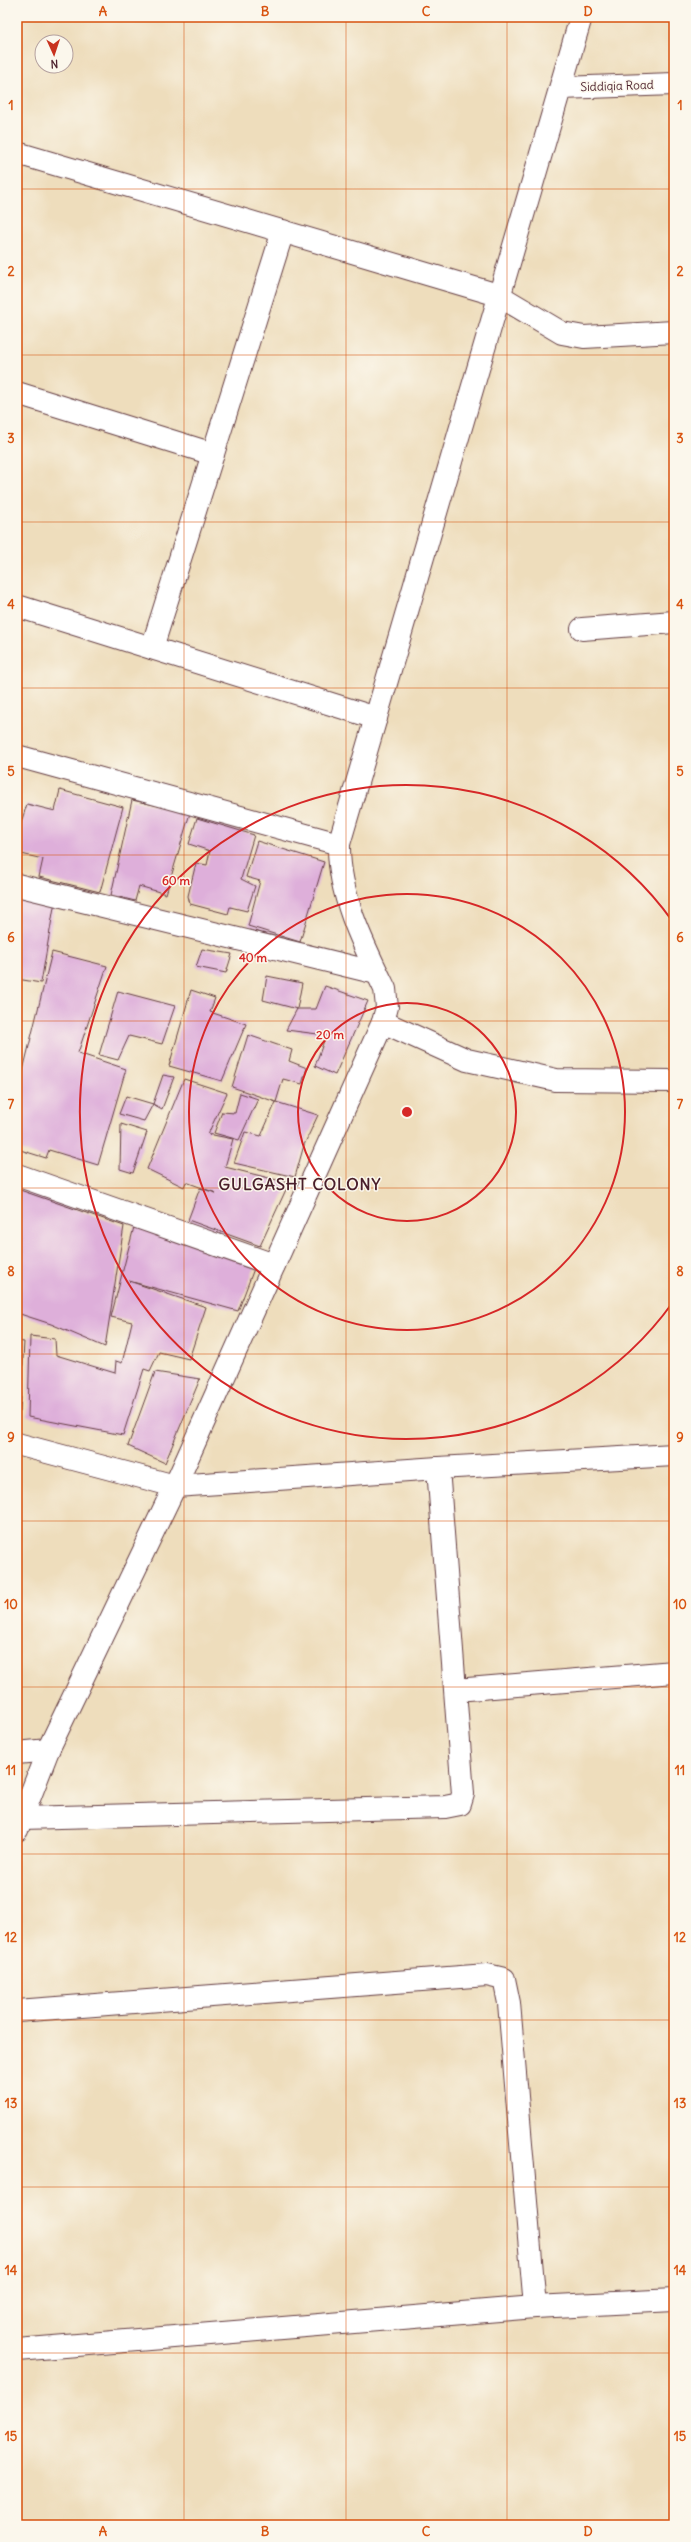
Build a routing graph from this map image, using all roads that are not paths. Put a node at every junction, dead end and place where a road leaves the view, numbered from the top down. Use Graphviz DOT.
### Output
graph roads {
  1 [pos="581,17"];
  2 [pos="674,84"];
  3 [pos="561,88"];
  4 [pos="17,153"];
  5 [pos="282,231"];
  6 [pos="498,295"];
  7 [pos="674,332"];
  8 [pos="17,393"];
  9 [pos="213,454"];
  10 [pos="17,606"];
  11 [pos="674,622"];
  12 [pos="582,629"];
  13 [pos="152,648"];
  14 [pos="376,718"];
  15 [pos="17,756"];
  16 [pos="339,844"];
  17 [pos="17,885"];
  18 [pos="377,973"];
  19 [pos="383,1022"];
  20 [pos="674,1081"];
  21 [pos="17,1175"];
  22 [pos="274,1265"];
  23 [pos="17,1444"];
  24 [pos="674,1455"];
  25 [pos="438,1468"];
  26 [pos="175,1486"];
  27 [pos="674,1672"];
  28 [pos="456,1690"];
  29 [pos="48,1750"];
  30 [pos="17,1752"];
  31 [pos="19,1824"];
  32 [pos="17,2011"];
  33 [pos="674,2300"];
  34 [pos="535,2307"];
  35 [pos="17,2350"];
  1 -- 3 [label="street"];
  2 -- 3 [label="street, Siddiqia Road"];
  3 -- 6 [label="street"];
  4 -- 5 [label="street"];
  5 -- 6 [label="street"];
  5 -- 9 [label="street"];
  6 -- 7 [label="street"];
  6 -- 14 [label="street"];
  8 -- 9 [label="street"];
  9 -- 13 [label="street"];
  10 -- 13 [label="street"];
  11 -- 12 [label="street"];
  13 -- 14 [label="street"];
  14 -- 16 [label="street"];
  15 -- 16 [label="street"];
  16 -- 18 [label="street"];
  17 -- 18 [label="street"];
  18 -- 19 [label="street"];
  19 -- 20 [label="street"];
  19 -- 22 [label="street"];
  21 -- 22 [label="street"];
  22 -- 26 [label="street"];
  23 -- 26 [label="street"];
  24 -- 25 [label="street"];
  25 -- 26 [label="street"];
  25 -- 28 [label="street"];
  26 -- 29 [label="street"];
  27 -- 28 [label="street"];
  28 -- 31 [label="street"];
  29 -- 30 [label="street"];
  29 -- 31 [label="street"];
  32 -- 34 [label="street"];
  33 -- 34 [label="street"];
  34 -- 35 [label="street"];
}
